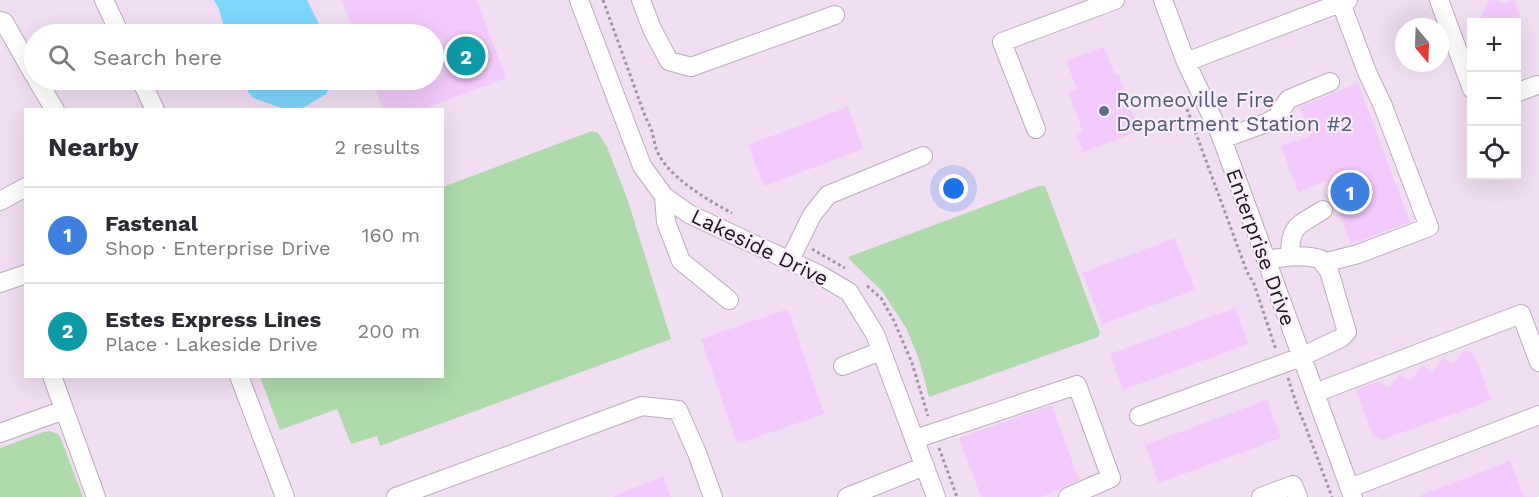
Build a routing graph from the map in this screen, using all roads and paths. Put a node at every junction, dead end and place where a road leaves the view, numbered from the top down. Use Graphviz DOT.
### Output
graph roads {
  1 [pos="104,0"];
  2 [pos="579,0"];
  3 [pos="641,0"];
  4 [pos="1115,0"];
  5 [pos="1163,0"];
  6 [pos="1439,0"];
  7 [pos="1344,1"];
  8 [pos="835,15"];
  9 [pos="0,21"];
  10 [pos="115,24"];
  11 [pos="24,57"];
  12 [pos="1186,62"];
  13 [pos="1467,76"];
  14 [pos="1330,82"];
  15 [pos="1537,85"];
  16 [pos="43,90"];
  17 [pos="146,90"];
  18 [pos="1521,91"];
  19 [pos="1186,107"];
  20 [pos="54,108"];
  21 [pos="154,108"];
  22 [pos="1036,129"];
  23 [pos="1222,139"];
  24 [pos="923,156"];
  25 [pos="24,188"];
  26 [pos="664,196"];
  27 [pos="0,201"];
  28 [pos="1323,210"];
  29 [pos="1290,256"];
  30 [pos="790,260"];
  31 [pos="1266,260"];
  32 [pos="0,263"];
  33 [pos="1326,267"];
  34 [pos="24,275"];
  35 [pos="3,282"];
  36 [pos="729,300"];
  37 [pos="881,351"];
  38 [pos="1301,357"];
  39 [pos="1539,362"];
  40 [pos="1280,364"];
  41 [pos="843,366"];
  42 [pos="53,378"];
  43 [pos="241,378"];
  44 [pos="1315,393"];
  45 [pos="64,410"];
  46 [pos="1139,416"];
  47 [pos="1539,416"];
  48 [pos="0,433"];
  49 [pos="915,439"];
  50 [pos="925,466"];
  51 [pos="1352,493"];
  52 [pos="96,497"];
  53 [pos="285,497"];
  54 [pos="396,497"];
  55 [pos="713,497"];
  56 [pos="847,497"];
  57 [pos="936,497"];
  58 [pos="1068,497"];
  59 [pos="1261,497"];
  60 [pos="1298,497"];
  61 [pos="1332,497"];
  1 -- 10 [label="street"];
  2 -- 26 [label="street, Lakeside Drive"];
  3 -- 8 [label="street"];
  4 -- 22 [label="street"];
  5 -- 12 [label="street, Enterprise Drive"];
  6 -- 13 [label="street"];
  7 -- 12 [label="street"];
  7 -- 33 [label="street"];
  9 -- 11 [label="street"];
  12 -- 23 [label="street, Enterprise Drive"];
  14 -- 23 [label="street"];
  15 -- 18 [label="street"];
  16 -- 20 [label="street"];
  17 -- 21 [label="street"];
  19 -- 40 [label="path"];
  23 -- 31 [label="street, Enterprise Drive"];
  24 -- 30 [label="street"];
  25 -- 27 [label="street"];
  26 -- 30 [label="street, Lakeside Drive"];
  26 -- 36 [label="street"];
  28 -- 29 [label="street"];
  29 -- 31 [label="street"];
  29 -- 33 [label="street"];
  30 -- 37 [label="street, Lakeside Drive"];
  31 -- 38 [label="street, Enterprise Drive"];
  32 -- 35 [label="street"];
  33 -- 38 [label="street"];
  34 -- 35 [label="street"];
  37 -- 41 [label="street"];
  37 -- 49 [label="street, Lakeside Drive"];
  38 -- 40 [label="street"];
  38 -- 44 [label="street, Enterprise Drive"];
  39 -- 44 [label="street"];
  40 -- 46 [label="street"];
  40 -- 61 [label="path"];
  42 -- 45 [label="street"];
  43 -- 53 [label="street"];
  44 -- 51 [label="street, Enterprise Drive"];
  45 -- 48 [label="street"];
  45 -- 52 [label="street"];
  47 -- 51 [label="street"];
  49 -- 50 [label="street, Lakeside Drive"];
  49 -- 58 [label="street"];
  50 -- 56 [label="street"];
  50 -- 57 [label="street, Lakeside Drive"];
  54 -- 55 [label="street"];
  59 -- 60 [label="street"];
}
